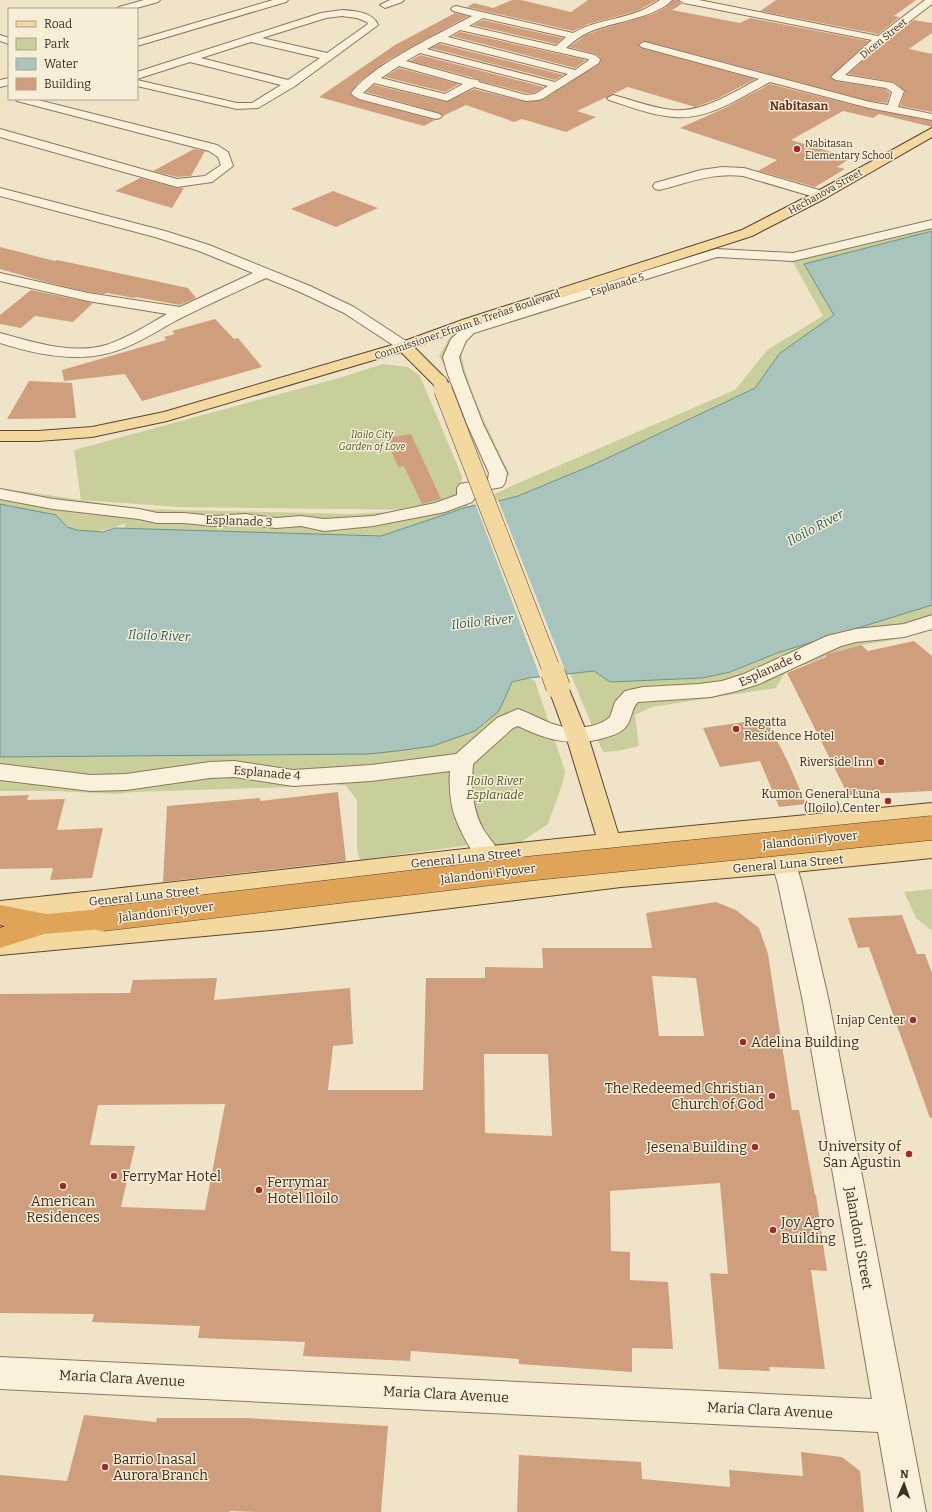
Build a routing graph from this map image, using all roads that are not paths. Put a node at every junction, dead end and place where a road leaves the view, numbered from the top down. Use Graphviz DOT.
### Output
graph roads {
  1 [pos="155,0"];
  2 [pos="283,0"];
  3 [pos="399,0"];
  4 [pos="667,0"];
  5 [pos="684,0"];
  6 [pos="931,0"];
  7 [pos="385,5"];
  8 [pos="126,8"];
  9 [pos="456,9"];
  10 [pos="482,15"];
  11 [pos="460,27"];
  12 [pos="574,36"];
  13 [pos="438,38"];
  14 [pos="880,38"];
  15 [pos="251,39"];
  16 [pos="138,43"];
  17 [pos="645,45"];
  18 [pos="417,49"];
  19 [pos="558,50"];
  20 [pos="329,57"];
  21 [pos="191,59"];
  22 [pos="397,62"];
  23 [pos="575,73"];
  24 [pos="138,76"];
  25 [pos="767,78"];
  26 [pos="373,79"];
  27 [pos="138,82"];
  28 [pos="474,82"];
  29 [pos="291,84"];
  30 [pos="555,85"];
  31 [pos="446,98"];
  32 [pos="613,98"];
  33 [pos="25,100"];
  34 [pos="892,109"];
  35 [pos="420,111"];
  36 [pos="436,116"];
  37 [pos="932,117"];
  38 [pos="932,132"];
  39 [pos="0,133"];
  40 [pos="659,186"];
  41 [pos="0,192"];
  42 [pos="821,195"];
  43 [pos="932,218"];
  44 [pos="932,224"];
  45 [pos="715,244"];
  46 [pos="264,273"];
  47 [pos="0,277"];
  48 [pos="182,312"];
  49 [pos="0,338"];
  50 [pos="404,346"];
  51 [pos="0,436"];
  52 [pos="466,488"];
  53 [pos="0,494"];
  54 [pos="932,622"];
  55 [pos="577,736"];
  56 [pos="462,761"];
  57 [pos="0,772"];
  58 [pos="932,812"];
  59 [pos="766,828"];
  60 [pos="932,828"];
  61 [pos="609,843"];
  62 [pos="932,849"];
  63 [pos="489,855"];
  64 [pos="784,864"];
  65 [pos="621,877"];
  66 [pos="0,911"];
  67 [pos="0,915"];
  68 [pos="44,924"];
  69 [pos="0,938"];
  70 [pos="0,945"];
  71 [pos="0,1373"];
  72 [pos="892,1416"];
  73 [pos="908,1512"];
  1 -- 8 [label="street"];
  2 -- 16 [label="street"];
  3 -- 7 [label="street"];
  4 -- 12 [label="street"];
  5 -- 14 [label="street"];
  6 -- 14 [label="street, Dicen Street"];
  9 -- 10 [label="street"];
  10 -- 11 [label="street"];
  10 -- 12 [label="street"];
  11 -- 13 [label="street"];
  11 -- 19 [label="street"];
  12 -- 19 [label="street"];
  13 -- 18 [label="street"];
  13 -- 23 [label="street"];
  14 -- 34 [label="street, Dicen Street"];
  15 -- 20 [label="street"];
  15 -- 20 [label="street"];
  15 -- 21 [label="street"];
  17 -- 25 [label="street"];
  18 -- 22 [label="street"];
  18 -- 30 [label="street"];
  19 -- 23 [label="street"];
  20 -- 29 [label="street"];
  21 -- 24 [label="street"];
  21 -- 29 [label="street"];
  22 -- 26 [label="street"];
  22 -- 28 [label="street"];
  23 -- 30 [label="street"];
  25 -- 32 [label="street"];
  25 -- 34 [label="street"];
  26 -- 31 [label="street"];
  26 -- 35 [label="street"];
  27 -- 29 [label="street"];
  28 -- 30 [label="street"];
  28 -- 31 [label="street"];
  31 -- 35 [label="street"];
  33 -- 39 [label="street"];
  34 -- 37 [label="street"];
  35 -- 36 [label="street"];
  38 -- 42 [label="main road, Hechanova Street"];
  40 -- 42 [label="street"];
  41 -- 46 [label="street"];
  42 -- 45 [label="main road, Hechanova Street"];
  43 -- 45 [label="street, Commissioner Efraim B. Treñas Boulevard"];
  44 -- 52 [label="street, Esplanade 5"];
  45 -- 50 [label="main road, Commissioner Efraim B. Treñas Boulevard"];
  46 -- 48 [label="street"];
  46 -- 50 [label="street"];
  47 -- 48 [label="street"];
  48 -- 49 [label="street"];
  50 -- 51 [label="main road, Commissioner Efraim B. Treñas Boulevard"];
  50 -- 55 [label="main road, bridge"];
  52 -- 53 [label="street, Esplanade 3"];
  54 -- 55 [label="street, Esplanade 6"];
  55 -- 56 [label="street"];
  55 -- 61 [label="main road"];
  56 -- 57 [label="street, Esplanade 4"];
  56 -- 63 [label="street"];
  58 -- 59 [label="main road, General Luna Street"];
  59 -- 61 [label="main road, General Luna Street"];
  59 -- 64 [label="street, Jalandoni Street"];
  60 -- 68 [label="highway, Jalandoni Flyover, bridge"];
  61 -- 63 [label="main road, General Luna Street"];
  61 -- 65 [label="main road"];
  62 -- 64 [label="main road, General Luna Street"];
  63 -- 66 [label="main road, General Luna Street"];
  64 -- 65 [label="main road, General Luna Street"];
  64 -- 72 [label="street, Jalandoni Street"];
  65 -- 70 [label="main road, General Luna Street"];
  67 -- 68 [label="highway"];
  68 -- 69 [label="highway"];
  71 -- 72 [label="street, Maria Clara Avenue"];
  72 -- 73 [label="street, Jalandoni Street"];
}
